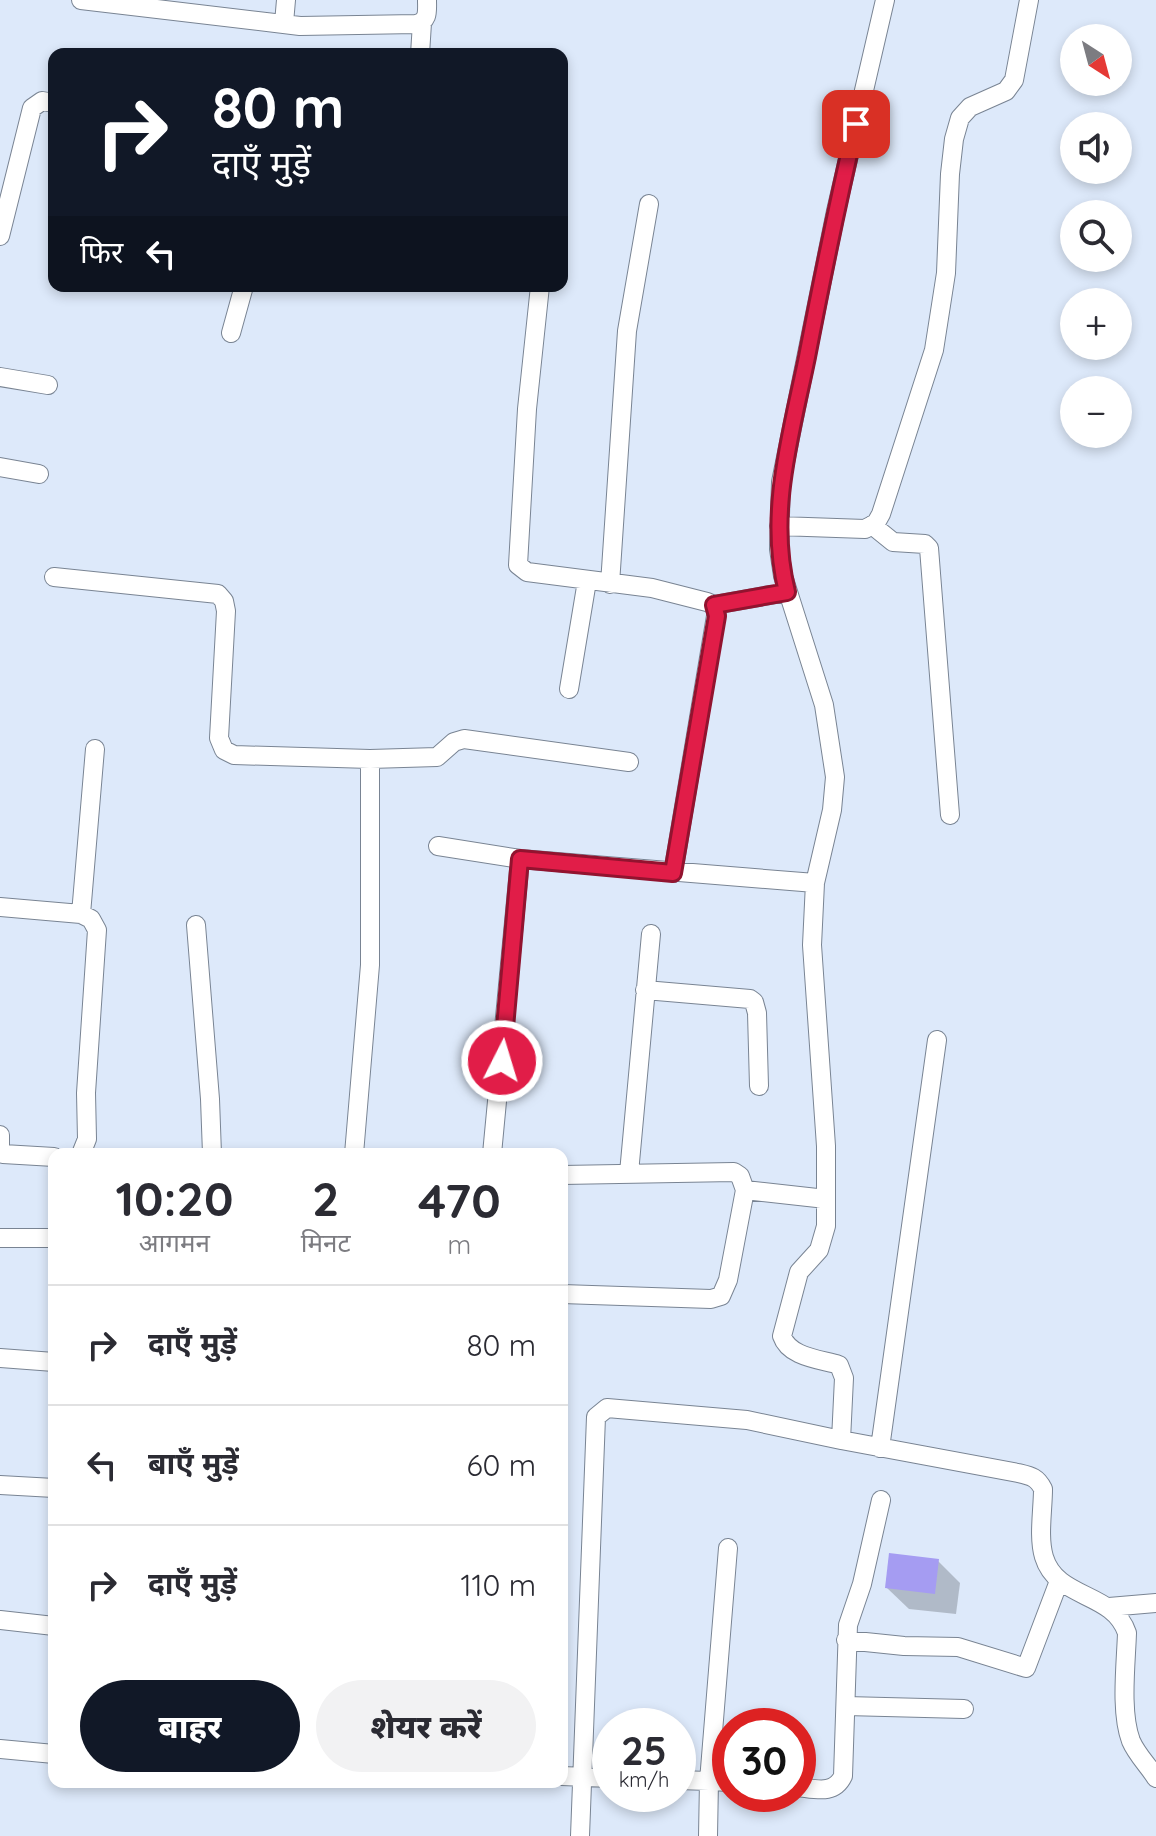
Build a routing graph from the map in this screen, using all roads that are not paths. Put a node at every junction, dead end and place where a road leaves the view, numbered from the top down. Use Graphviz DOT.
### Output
graph roads {
  1 [pos="81,0"];
  2 [pos="286,0"];
  3 [pos="427,0"];
  4 [pos="885,0"];
  5 [pos="1029,0"];
  6 [pos="284,23"];
  7 [pos="422,23"];
  8 [pos="420,48"];
  9 [pos="48,102"];
  10 [pos="649,204"];
  11 [pos="0,236"];
  12 [pos="242,292"];
  13 [pos="539,292"];
  14 [pos="231,333"];
  15 [pos="0,377"];
  16 [pos="48,385"];
  17 [pos="0,467"];
  18 [pos="39,474"];
  19 [pos="872,525"];
  20 [pos="779,526"];
  21 [pos="54,577"];
  22 [pos="587,581"];
  23 [pos="610,584"];
  24 [pos="787,592"];
  25 [pos="714,605"];
  26 [pos="569,689"];
  27 [pos="95,749"];
  28 [pos="370,759"];
  29 [pos="629,762"];
  30 [pos="950,815"];
  31 [pos="438,846"];
  32 [pos="520,859"];
  33 [pos="673,873"];
  34 [pos="815,883"];
  35 [pos="0,907"];
  36 [pos="81,914"];
  37 [pos="196,925"];
  38 [pos="651,934"];
  39 [pos="645,990"];
  40 [pos="937,1040"];
  41 [pos="759,1086"];
  42 [pos="0,1135"];
  43 [pos="83,1148"];
  44 [pos="212,1148"];
  45 [pos="355,1148"];
  46 [pos="493,1148"];
  47 [pos="48,1157"];
  48 [pos="629,1173"];
  49 [pos="568,1175"];
  50 [pos="745,1190"];
  51 [pos="826,1199"];
  52 [pos="0,1238"];
  53 [pos="48,1238"];
  54 [pos="568,1294"];
  55 [pos="0,1358"];
  56 [pos="48,1362"];
  57 [pos="841,1440"];
  58 [pos="880,1448"];
  59 [pos="0,1485"];
  60 [pos="48,1488"];
  61 [pos="881,1500"];
  62 [pos="728,1548"];
  63 [pos="1059,1581"];
  64 [pos="1156,1603"];
  65 [pos="1109,1607"];
  66 [pos="0,1620"];
  67 [pos="48,1625"];
  68 [pos="846,1640"];
  69 [pos="846,1706"];
  70 [pos="964,1709"];
  71 [pos="0,1749"];
  72 [pos="48,1753"];
  73 [pos="568,1776"];
  74 [pos="583,1777"];
  75 [pos="592,1777"];
  76 [pos="1156,1778"];
  77 [pos="696,1781"];
  78 [pos="709,1781"];
  79 [pos="712,1781"];
  80 [pos="816,1789"];
  81 [pos="580,1836"];
  82 [pos="708,1836"];
  1 -- 6 [label="street"];
  2 -- 6 [label="street"];
  3 -- 7 [label="street"];
  4 -- 20 [label="street"];
  5 -- 19 [label="street"];
  6 -- 7 [label="street"];
  7 -- 8 [label="street"];
  9 -- 11 [label="street"];
  10 -- 23 [label="street"];
  12 -- 14 [label="street"];
  13 -- 22 [label="street"];
  15 -- 16 [label="street"];
  17 -- 18 [label="street"];
  19 -- 20 [label="street"];
  19 -- 30 [label="street"];
  20 -- 24 [label="street"];
  21 -- 28 [label="street"];
  22 -- 23 [label="street"];
  22 -- 26 [label="street"];
  23 -- 25 [label="street"];
  24 -- 25 [label="street"];
  24 -- 34 [label="street"];
  25 -- 33 [label="street"];
  27 -- 36 [label="street"];
  28 -- 29 [label="street"];
  28 -- 45 [label="street"];
  31 -- 32 [label="street"];
  32 -- 33 [label="street"];
  32 -- 46 [label="street"];
  33 -- 34 [label="street"];
  34 -- 51 [label="street"];
  35 -- 36 [label="street"];
  36 -- 43 [label="street"];
  37 -- 44 [label="street"];
  38 -- 39 [label="street"];
  39 -- 41 [label="street"];
  39 -- 48 [label="street"];
  40 -- 58 [label="street"];
  42 -- 47 [label="street"];
  48 -- 49 [label="street"];
  48 -- 50 [label="street"];
  50 -- 51 [label="street"];
  50 -- 54 [label="street"];
  51 -- 57 [label="street"];
  52 -- 53 [label="street"];
  55 -- 56 [label="street"];
  57 -- 58 [label="street"];
  57 -- 74 [label="street"];
  58 -- 63 [label="street"];
  59 -- 60 [label="street"];
  61 -- 68 [label="street"];
  62 -- 78 [label="street"];
  63 -- 65 [label="street"];
  63 -- 68 [label="street"];
  64 -- 65 [label="street"];
  65 -- 76 [label="street"];
  66 -- 67 [label="street"];
  68 -- 69 [label="street"];
  69 -- 70 [label="street"];
  69 -- 80 [label="street"];
  71 -- 72 [label="street"];
  73 -- 74 [label="street"];
  74 -- 75 [label="street"];
  74 -- 81 [label="street"];
  77 -- 78 [label="street"];
  78 -- 79 [label="street"];
  78 -- 82 [label="street"];
}
